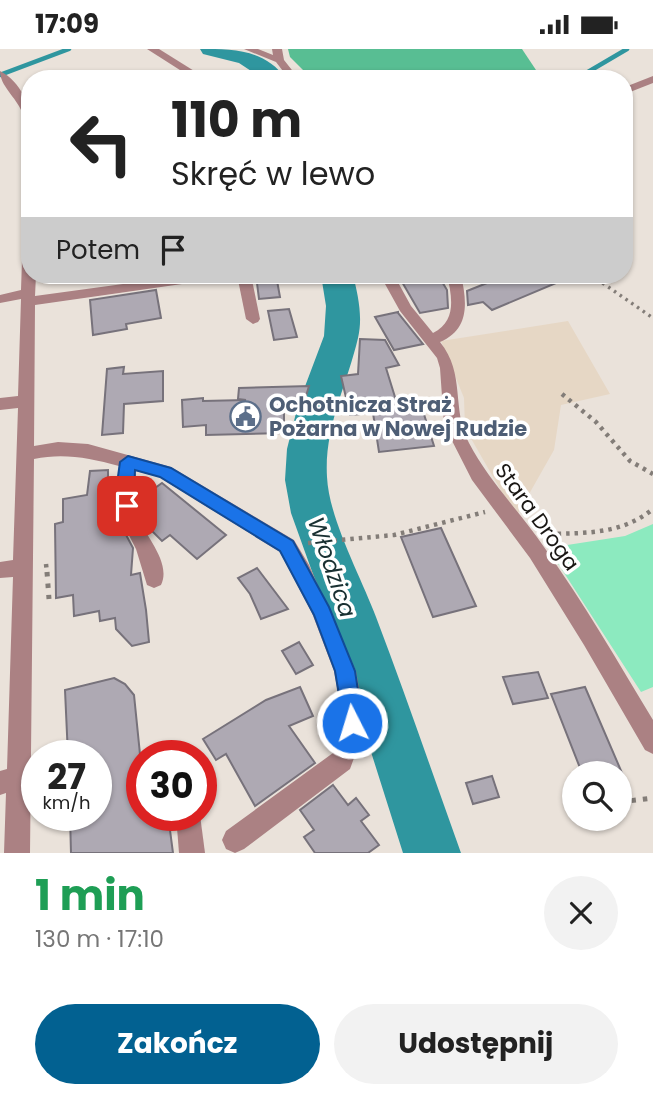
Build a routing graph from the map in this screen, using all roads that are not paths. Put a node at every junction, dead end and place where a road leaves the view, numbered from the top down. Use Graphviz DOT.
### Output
graph roads {
  1 [pos="152,49"];
  2 [pos="249,49"];
  3 [pos="277,49"];
  4 [pos="279,61"];
  5 [pos="187,70"];
  6 [pos="286,70"];
  7 [pos="653,79"];
  8 [pos="3,80"];
  9 [pos="633,88"];
  10 [pos="21,102"];
  11 [pos="28,284"];
  12 [pos="143,284"];
  13 [pos="246,284"];
  14 [pos="392,284"];
  15 [pos="456,284"];
  16 [pos="28,298"];
  17 [pos="0,299"];
  18 [pos="253,319"];
  19 [pos="432,340"];
  20 [pos="26,401"];
  21 [pos="0,404"];
  22 [pos="25,454"];
  23 [pos="128,462"];
  24 [pos="23,567"];
  25 [pos="0,570"];
  26 [pos="153,579"];
  27 [pos="653,742"];
  28 [pos="9,781"];
  29 [pos="190,831"];
  30 [pos="235,840"];
  31 [pos="17,853"];
  32 [pos="192,853"];
  1 -- 5 [label="street"];
  2 -- 4 [label="street"];
  3 -- 4 [label="street"];
  4 -- 6 [label="street"];
  7 -- 9 [label="street"];
  8 -- 10 [label="street"];
  11 -- 16 [label="street"];
  12 -- 16 [label="street"];
  13 -- 18 [label="street"];
  14 -- 19 [label="street, Stara Droga"];
  15 -- 19 [label="street"];
  16 -- 17 [label="street"];
  16 -- 20 [label="street"];
  19 -- 27 [label="street, Stara Droga"];
  20 -- 21 [label="street"];
  20 -- 22 [label="street"];
  22 -- 23 [label="street"];
  22 -- 24 [label="street"];
  23 -- 26 [label="street"];
  23 -- 30 [label="street"];
  24 -- 25 [label="street"];
  24 -- 28 [label="street"];
  28 -- 31 [label="street"];
  29 -- 32 [label="street"];
}
